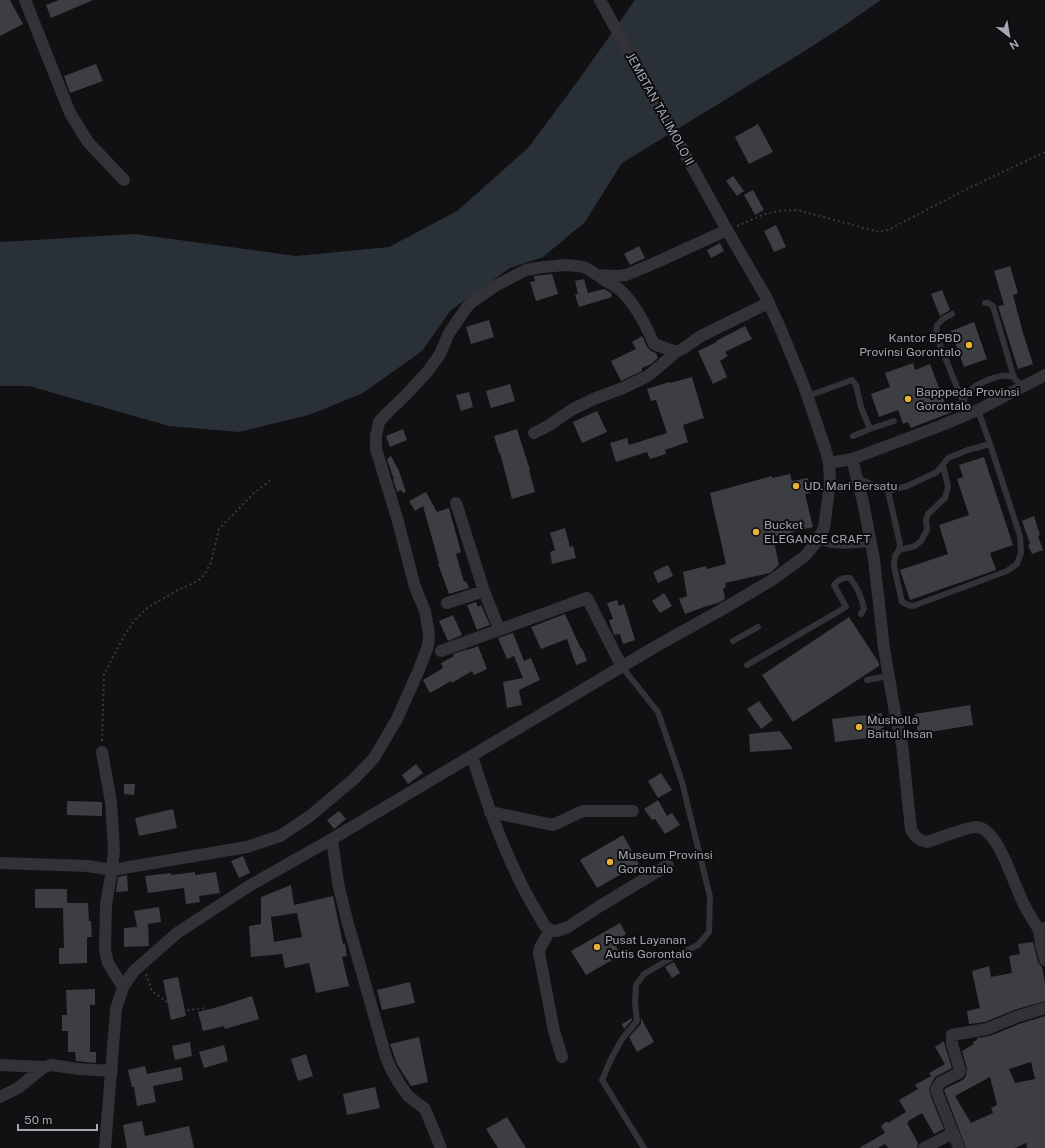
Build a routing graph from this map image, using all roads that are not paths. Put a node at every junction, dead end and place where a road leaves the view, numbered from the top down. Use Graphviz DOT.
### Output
graph roads {
  1 [pos="25,0"];
  2 [pos="600,0"];
  3 [pos="124,180"];
  4 [pos="727,230"];
  5 [pos="597,275"];
  6 [pos="768,302"];
  7 [pos="985,303"];
  8 [pos="952,314"];
  9 [pos="676,352"];
  10 [pos="1045,375"];
  11 [pos="1017,383"];
  12 [pos="808,396"];
  13 [pos="963,402"];
  14 [pos="972,412"];
  15 [pos="894,421"];
  16 [pos="870,429"];
  17 [pos="534,433"];
  18 [pos="853,436"];
  19 [pos="990,444"];
  20 [pos="852,459"];
  21 [pos="829,463"];
  22 [pos="943,465"];
  23 [pos="857,478"];
  24 [pos="888,491"];
  25 [pos="456,503"];
  26 [pos="817,540"];
  27 [pos="871,544"];
  28 [pos="899,550"];
  29 [pos="484,591"];
  30 [pos="447,602"];
  31 [pos="861,614"];
  32 [pos="758,627"];
  33 [pos="499,629"];
  34 [pos="732,641"];
  35 [pos="441,651"];
  36 [pos="747,665"];
  37 [pos="622,667"];
  38 [pos="889,676"];
  39 [pos="867,680"];
  40 [pos="102,752"];
  41 [pos="472,756"];
  42 [pos="633,811"];
  43 [pos="490,812"];
  44 [pos="332,839"];
  45 [pos="0,863"];
  46 [pos="668,865"];
  47 [pos="112,870"];
  48 [pos="1042,929"];
  49 [pos="550,930"];
  50 [pos="1045,960"];
  51 [pos="123,987"];
  52 [pos="1045,1008"];
  53 [pos="562,1057"];
  54 [pos="0,1065"];
  55 [pos="44,1067"];
  56 [pos="112,1071"];
  57 [pos="0,1097"];
  58 [pos="954,1133"];
  59 [pos="105,1148"];
  60 [pos="441,1148"];
  61 [pos="644,1148"];
  62 [pos="924,1148"];
  63 [pos="959,1148"];
  1 -- 3 [label="street"];
  2 -- 4 [label="street, JEMBTAN TALIMOLO II"];
  4 -- 5 [label="street"];
  4 -- 6 [label="street, JEMBTAN TALIMOLO II"];
  5 -- 9 [label="street"];
  5 -- 47 [label="street"];
  6 -- 9 [label="street"];
  6 -- 12 [label="street, JEMBTAN TALIMOLO II"];
  7 -- 11 [label="lane"];
  8 -- 13 [label="lane"];
  9 -- 17 [label="street"];
  10 -- 11 [label="street"];
  11 -- 13 [label="lane"];
  11 -- 14 [label="street"];
  12 -- 16 [label="lane"];
  12 -- 21 [label="street, JEMBTAN TALIMOLO II"];
  13 -- 14 [label="lane"];
  14 -- 19 [label="lane"];
  14 -- 20 [label="street"];
  15 -- 16 [label="lane"];
  16 -- 18 [label="lane"];
  19 -- 22 [label="lane"];
  19 -- 28 [label="lane"];
  20 -- 21 [label="street"];
  20 -- 23 [label="street"];
  21 -- 26 [label="street, JEMBTAN TALIMOLO II"];
  22 -- 24 [label="lane"];
  22 -- 28 [label="lane"];
  23 -- 24 [label="lane"];
  23 -- 27 [label="street"];
  24 -- 28 [label="lane"];
  25 -- 29 [label="street"];
  26 -- 27 [label="lane"];
  26 -- 37 [label="street, JEMBTAN TALIMOLO II"];
  27 -- 38 [label="street"];
  29 -- 30 [label="street"];
  29 -- 33 [label="street"];
  31 -- 36 [label="lane"];
  32 -- 34 [label="lane"];
  33 -- 35 [label="street"];
  33 -- 37 [label="street"];
  37 -- 41 [label="street, JEMBTAN TALIMOLO II"];
  37 -- 61 [label="lane"];
  38 -- 39 [label="lane"];
  38 -- 48 [label="street"];
  40 -- 47 [label="street"];
  41 -- 43 [label="street"];
  41 -- 44 [label="street, JEMBTAN TALIMOLO II"];
  42 -- 43 [label="street"];
  43 -- 49 [label="street"];
  44 -- 51 [label="street, JEMBTAN TALIMOLO II"];
  44 -- 60 [label="street"];
  45 -- 47 [label="street"];
  46 -- 49 [label="street"];
  47 -- 51 [label="street"];
  48 -- 50 [label="street"];
  49 -- 53 [label="street"];
  51 -- 56 [label="street, JEMBTAN TALIMOLO II"];
  52 -- 58 [label="street"];
  54 -- 55 [label="street"];
  55 -- 56 [label="street"];
  55 -- 57 [label="street"];
  56 -- 59 [label="street, JEMBTAN TALIMOLO II"];
  58 -- 62 [label="street"];
  58 -- 63 [label="street"];
}
